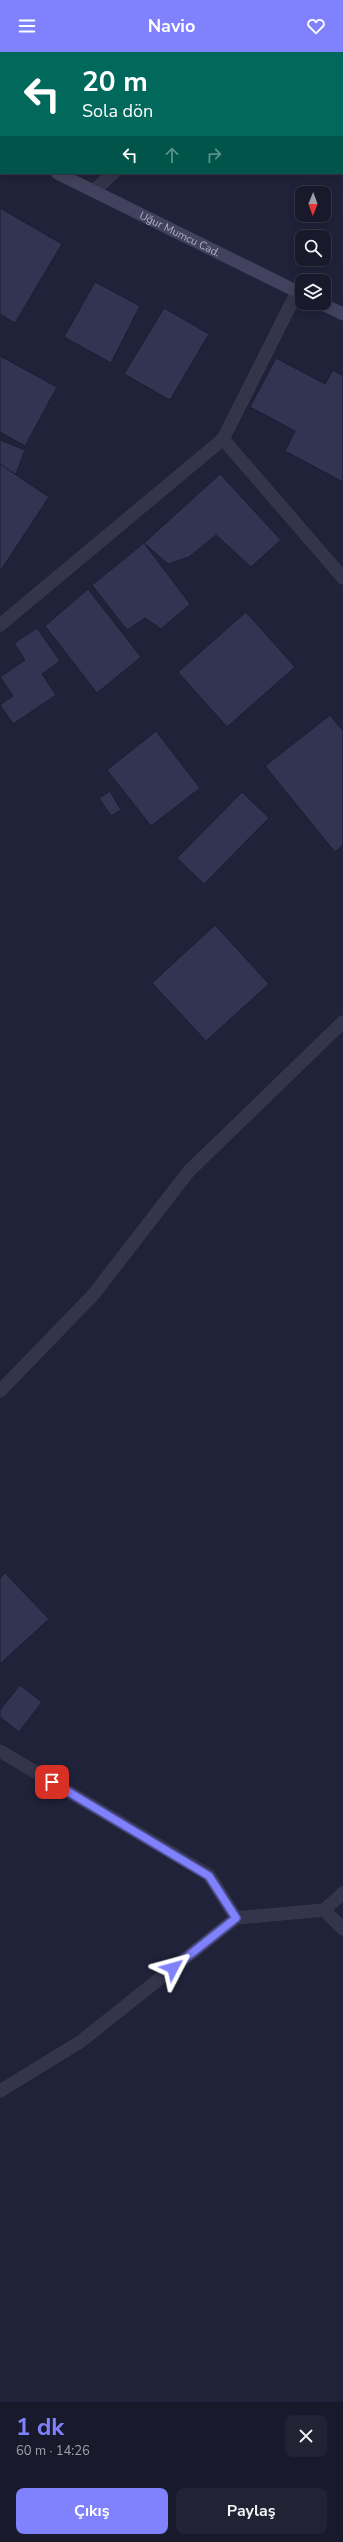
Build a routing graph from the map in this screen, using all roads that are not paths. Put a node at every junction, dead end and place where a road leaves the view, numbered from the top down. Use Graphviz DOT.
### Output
graph roads {
  1 [pos="59,174"];
  2 [pos="112,174"];
  3 [pos="94,191"];
  4 [pos="295,291"];
  5 [pos="295,302"];
  6 [pos="331,308"];
  7 [pos="343,314"];
  8 [pos="223,439"];
  9 [pos="343,578"];
  10 [pos="0,625"];
  11 [pos="343,1022"];
  12 [pos="0,1390"];
  13 [pos="0,1751"];
  14 [pos="343,1893"];
  15 [pos="324,1910"];
  16 [pos="236,1918"];
  17 [pos="343,1929"];
  18 [pos="0,2092"];
  1 -- 3 [label="street, Uğur Mumcu Cad."];
  2 -- 3 [label="street"];
  3 -- 4 [label="street, Uğur Mumcu Cad."];
  5 -- 8 [label="street"];
  6 -- 7 [label="street"];
  8 -- 9 [label="street"];
  8 -- 10 [label="street"];
  11 -- 12 [label="street"];
  13 -- 16 [label="street"];
  14 -- 15 [label="street"];
  15 -- 16 [label="street"];
  15 -- 17 [label="street"];
  16 -- 18 [label="street"];
}
